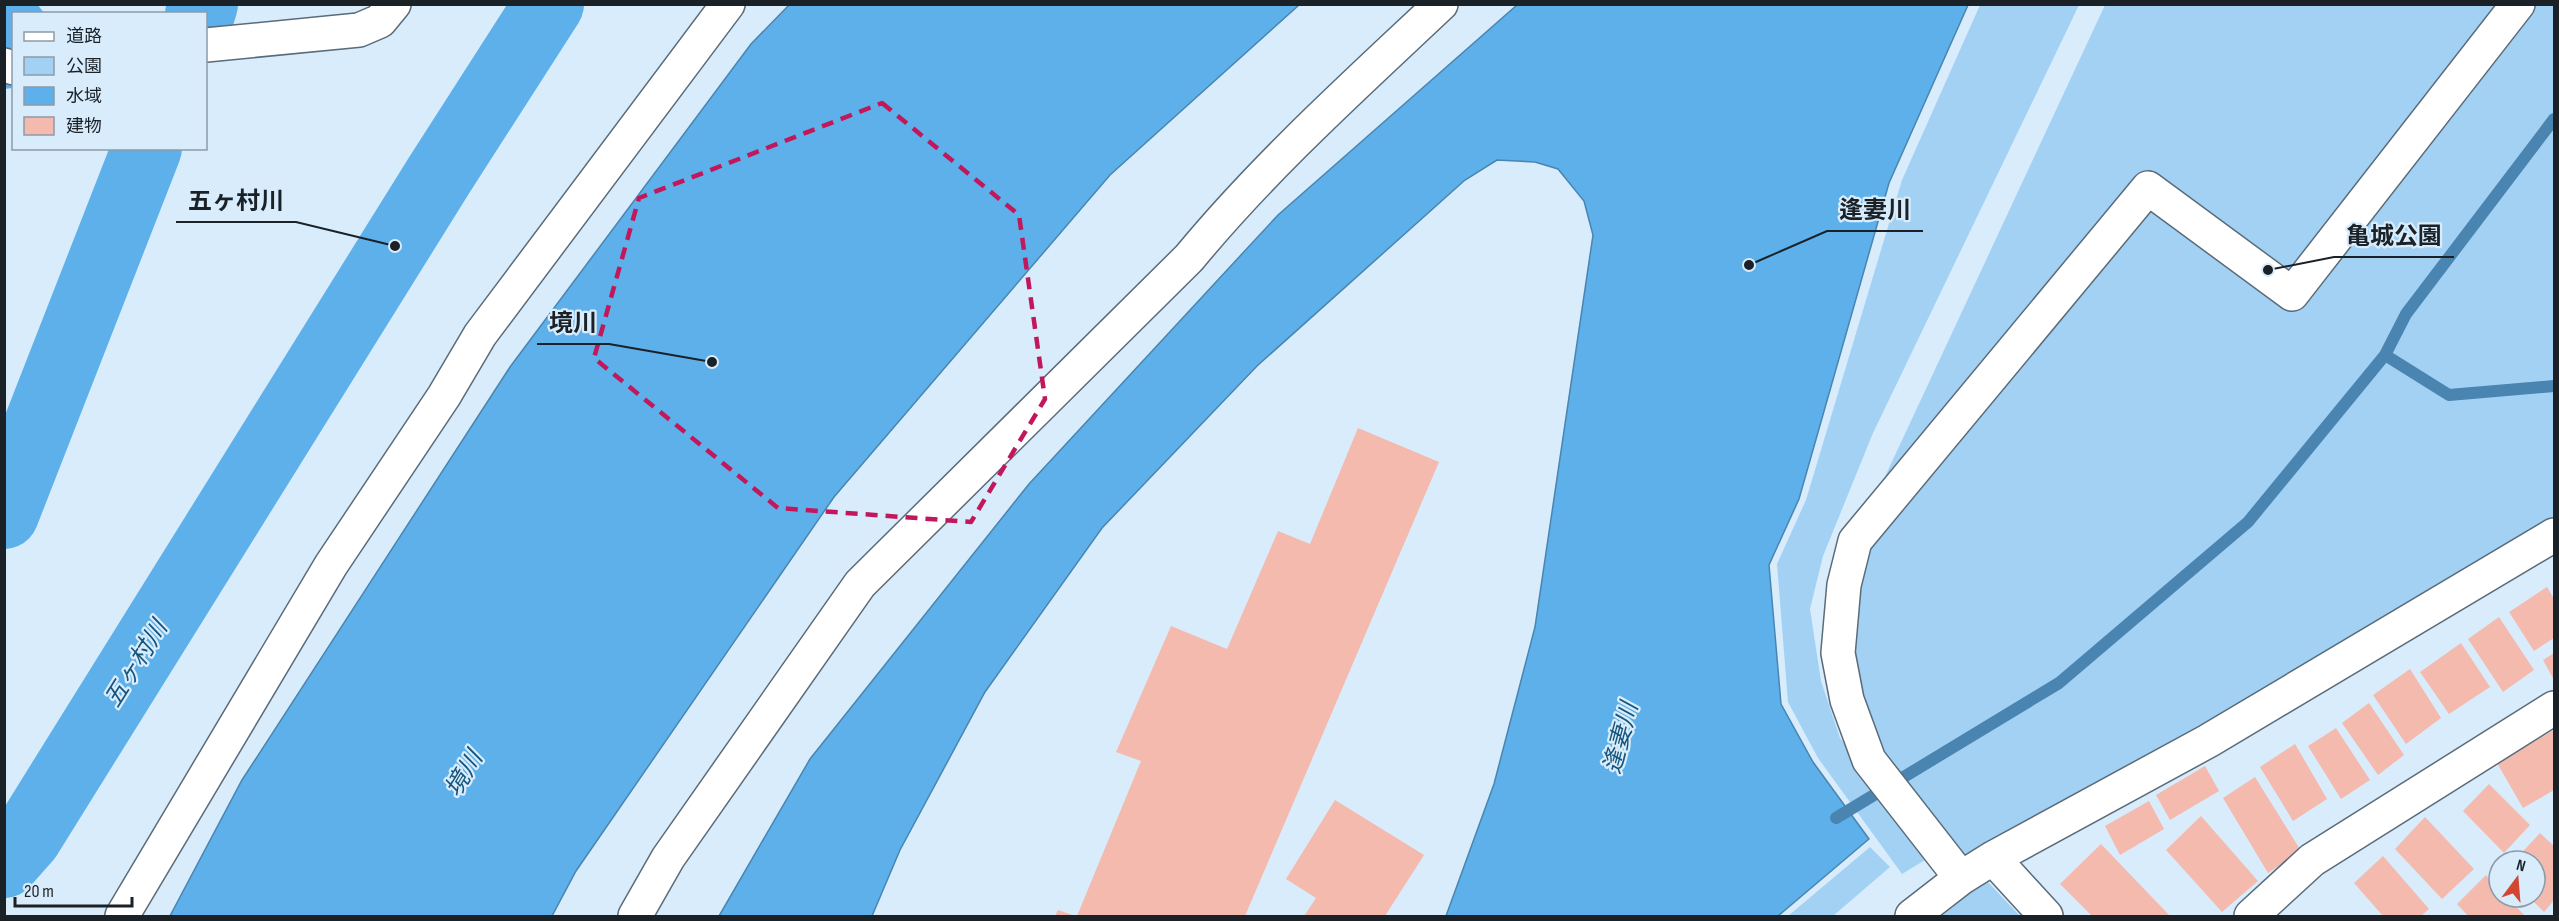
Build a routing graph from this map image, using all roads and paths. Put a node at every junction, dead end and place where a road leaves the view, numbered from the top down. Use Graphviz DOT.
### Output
graph roads {
  1 [pos="394,4"];
  2 [pos="728,4"];
  3 [pos="1441,4"];
  4 [pos="2518,4"];
  5 [pos="207,45"];
  6 [pos="2554,535"];
  7 [pos="2554,708"];
  8 [pos="1993,858"];
  9 [pos="1961,878"];
  10 [pos="122,916"];
  11 [pos="635,916"];
  12 [pos="1912,916"];
  13 [pos="2046,916"];
  14 [pos="2251,916"];
  1 -- 5 [label="street"];
  2 -- 10 [label="street"];
  3 -- 11 [label="street"];
  4 -- 9 [label="street"];
  6 -- 8 [label="street"];
  7 -- 14 [label="street"];
  8 -- 9 [label="street"];
  8 -- 13 [label="street"];
  9 -- 12 [label="street"];
}
